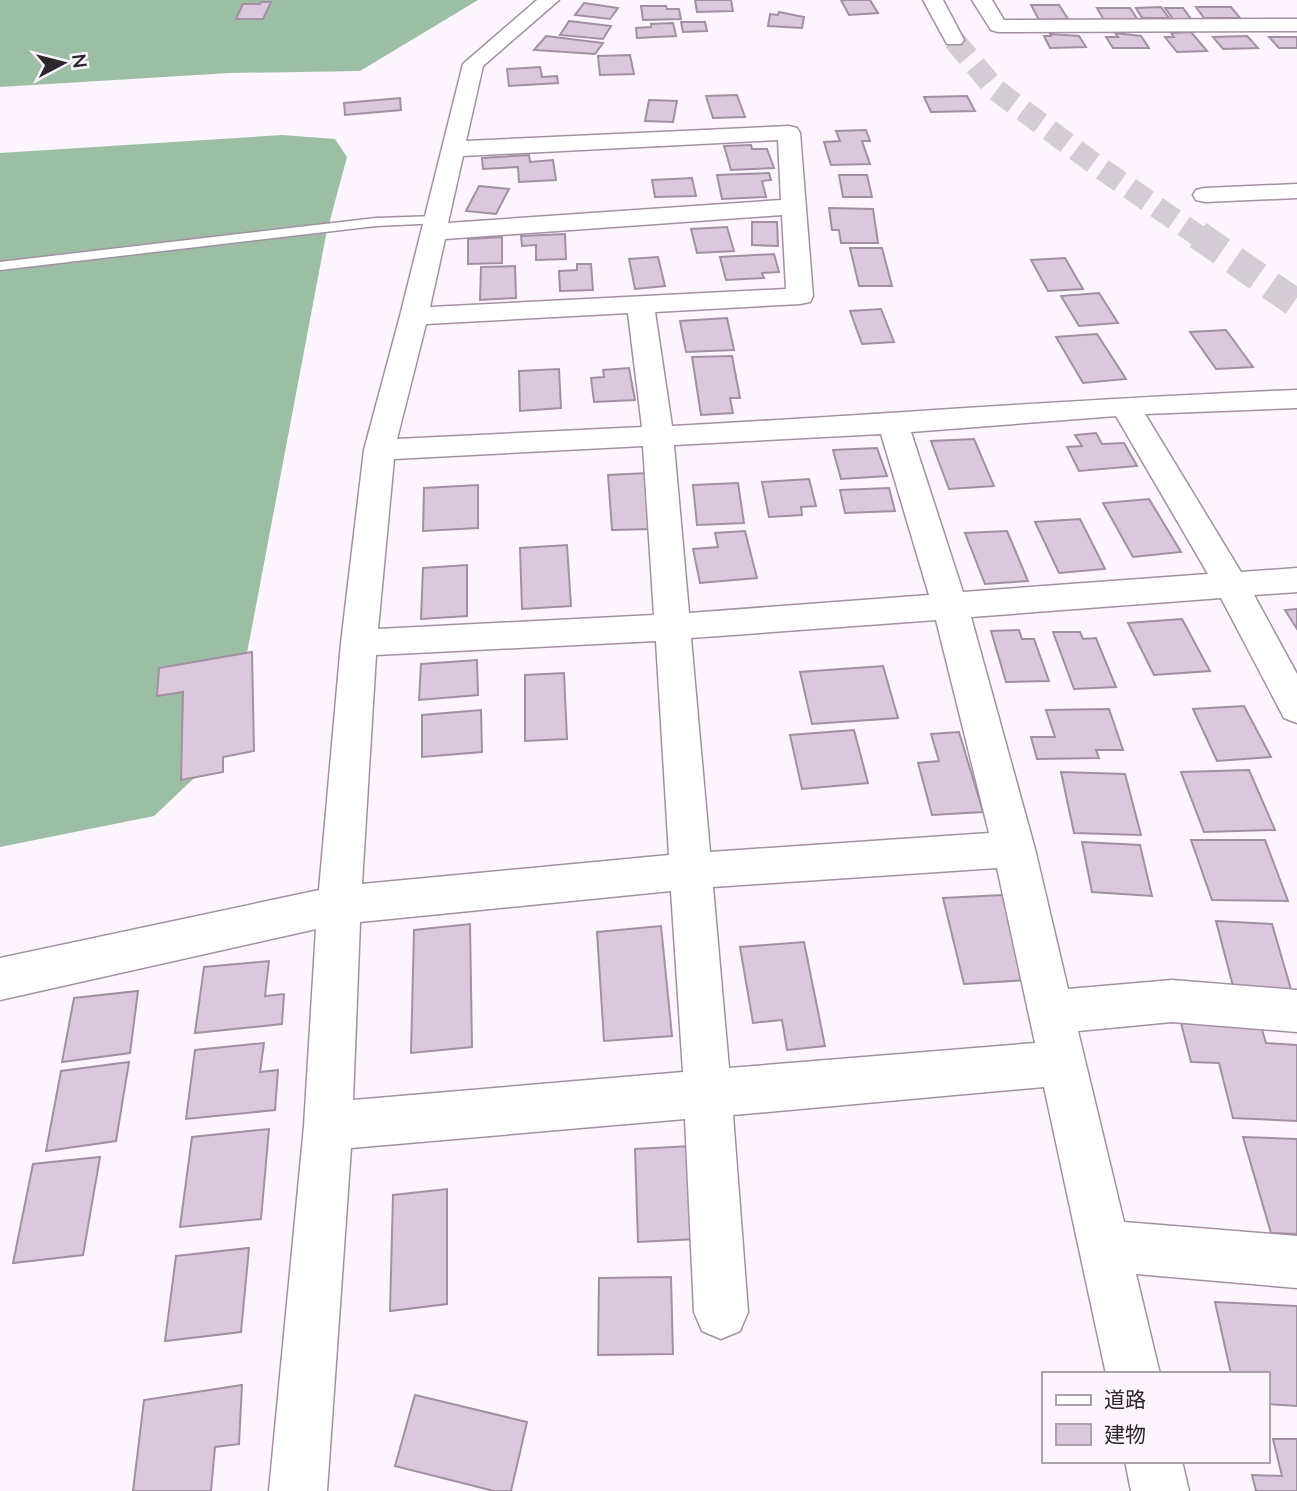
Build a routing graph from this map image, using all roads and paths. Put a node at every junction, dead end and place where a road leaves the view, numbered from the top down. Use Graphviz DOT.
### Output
graph roads {
  1 [pos="549,0"];
  2 [pos="933,0"];
  3 [pos="982,0"];
  4 [pos="1248,8"];
  5 [pos="1261,25"];
  6 [pos="1297,25"];
  7 [pos="954,40"];
  8 [pos="454,149"];
  9 [pos="1297,191"];
  10 [pos="1205,195"];
  11 [pos="794,207"];
  12 [pos="435,226"];
  13 [pos="0,266"];
  14 [pos="640,304"];
  15 [pos="414,316"];
  16 [pos="1297,399"];
  17 [pos="1125,406"];
  18 [pos="893,424"];
  19 [pos="658,435"];
  20 [pos="379,450"];
  21 [pos="1297,580"];
  22 [pos="1230,583"];
  23 [pos="950,606"];
  24 [pos="671,627"];
  25 [pos="359,643"];
  26 [pos="1297,708"];
  27 [pos="1014,849"];
  28 [pos="689,870"];
  29 [pos="339,905"];
  30 [pos="0,979"];
  31 [pos="1297,1011"];
  32 [pos="1050,1012"];
  33 [pos="1062,1063"];
  34 [pos="708,1094"];
  35 [pos="328,1126"];
  36 [pos="1104,1246"];
  37 [pos="1297,1262"];
  38 [pos="722,1312"];
  39 [pos="1133,1372"];
  40 [pos="1153,1463"];
  41 [pos="298,1491"];
  42 [pos="1160,1491"];
  1 -- 8 [label="street"];
  2 -- 7 [label="street"];
  3 -- 5 [label="street"];
  4 -- 5 [label="street"];
  5 -- 6 [label="street"];
  8 -- 11 [label="street"];
  8 -- 12 [label="street"];
  9 -- 10 [label="street"];
  11 -- 12 [label="street"];
  11 -- 14 [label="street"];
  12 -- 13 [label="lane"];
  12 -- 15 [label="street"];
  14 -- 15 [label="street"];
  14 -- 19 [label="street"];
  15 -- 20 [label="street"];
  16 -- 17 [label="street"];
  17 -- 18 [label="street"];
  17 -- 22 [label="street"];
  18 -- 19 [label="street"];
  18 -- 23 [label="street"];
  19 -- 20 [label="street"];
  19 -- 24 [label="street"];
  20 -- 25 [label="street"];
  21 -- 22 [label="street"];
  22 -- 23 [label="street"];
  22 -- 26 [label="street"];
  23 -- 24 [label="street"];
  23 -- 27 [label="street"];
  24 -- 25 [label="street"];
  24 -- 28 [label="street"];
  25 -- 29 [label="street"];
  27 -- 28 [label="street"];
  27 -- 32 [label="street"];
  28 -- 29 [label="street"];
  28 -- 34 [label="street"];
  29 -- 30 [label="street"];
  29 -- 35 [label="street"];
  31 -- 32 [label="street"];
  32 -- 33 [label="street"];
  33 -- 34 [label="street"];
  33 -- 36 [label="street"];
  34 -- 35 [label="street"];
  34 -- 38 [label="street"];
  35 -- 41 [label="street"];
  36 -- 37 [label="street"];
  36 -- 39 [label="street"];
  40 -- 42 [label="street"];
}
